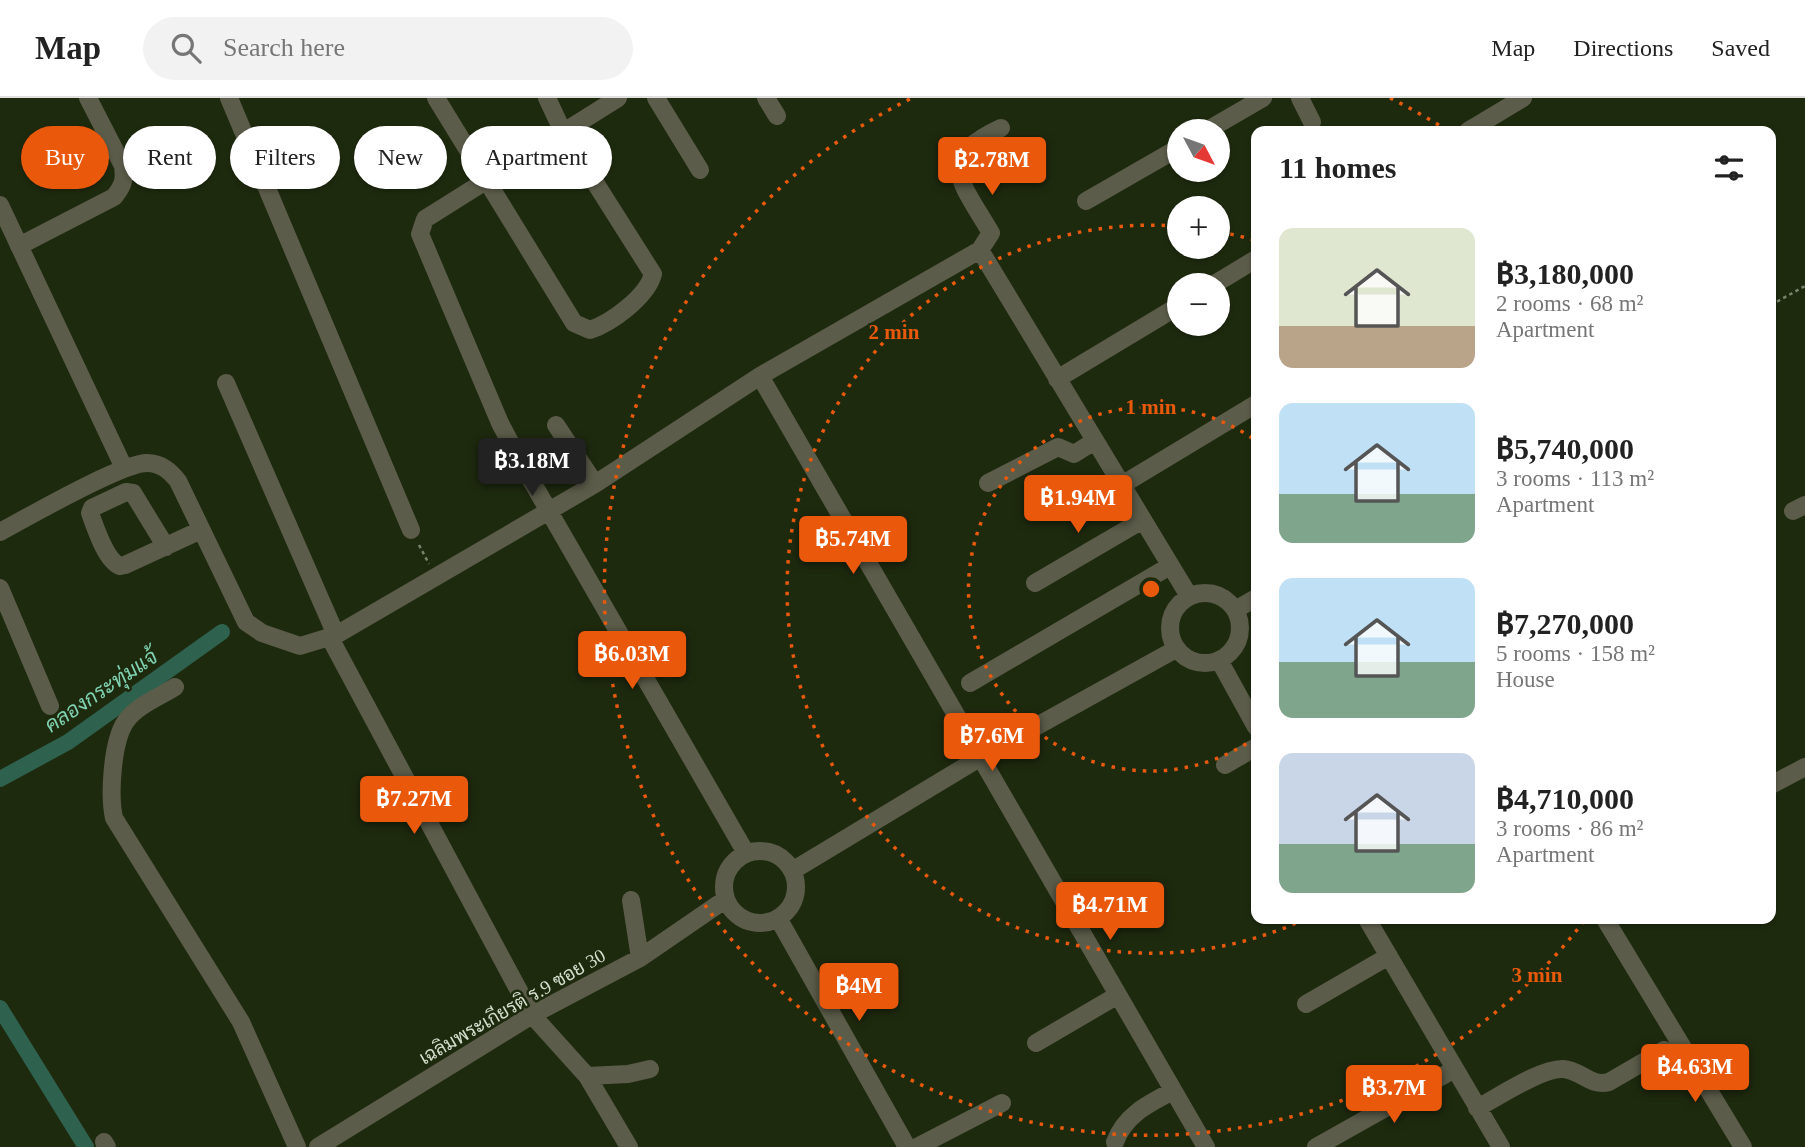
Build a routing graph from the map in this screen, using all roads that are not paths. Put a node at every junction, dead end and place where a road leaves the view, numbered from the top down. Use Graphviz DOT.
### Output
graph roads {
  1 [pos="88,98"];
  2 [pos="229,98"];
  3 [pos="436,98"];
  4 [pos="547,98"];
  5 [pos="656,98"];
  6 [pos="766,98"];
  7 [pos="1263,98"];
  8 [pos="1300,98"];
  9 [pos="1523,98"];
  10 [pos="612,100"];
  11 [pos="777,116"];
  12 [pos="1227,119"];
  13 [pos="1312,122"];
  14 [pos="560,126"];
  15 [pos="572,126"];
  16 [pos="1476,126"];
  17 [pos="1001,128"];
  18 [pos="461,137"];
  19 [pos="1167,154"];
  20 [pos="700,170"];
  21 [pos="470,189"];
  22 [pos="494,189"];
  23 [pos="599,189"];
  24 [pos="1086,201"];
  25 [pos="0,205"];
  26 [pos="19,246"];
  27 [pos="980,250"];
  28 [pos="1251,262"];
  29 [pos="1230,275"];
  30 [pos="1167,313"];
  31 [pos="760,376"];
  32 [pos="1057,379"];
  33 [pos="226,383"];
  34 [pos="1251,407"];
  35 [pos="556,425"];
  36 [pos="1093,442"];
  37 [pos="124,468"];
  38 [pos="988,483"];
  39 [pos="596,484"];
  40 [pos="1121,486"];
  41 [pos="551,510"];
  42 [pos="1141,521"];
  43 [pos="201,530"];
  44 [pos="411,530"];
  45 [pos="0,532"];
  46 [pos="166,547"];
  47 [pos="1170,566"];
  48 [pos="1035,583"];
  49 [pos="0,588"];
  50 [pos="1189,596"];
  51 [pos="1251,600"];
  52 [pos="1235,610"];
  53 [pos="333,637"];
  54 [pos="1176,649"];
  55 [pos="1219,660"];
  56 [pos="970,683"];
  57 [pos="175,687"];
  58 [pos="1249,696"];
  59 [pos="50,706"];
  60 [pos="1251,750"];
  61 [pos="981,757"];
  62 [pos="1225,765"];
  63 [pos="1805,766"];
  64 [pos="1776,782"];
  65 [pos="746,853"];
  66 [pos="792,871"];
  67 [pos="631,900"];
  68 [pos="726,900"];
  69 [pos="778,918"];
  70 [pos="1370,924"];
  71 [pos="1608,924"];
  72 [pos="1389,956"];
  73 [pos="640,958"];
  74 [pos="1118,996"];
  75 [pos="1306,1004"];
  76 [pos="532,1015"];
  77 [pos="1036,1043"];
  78 [pos="1664,1050"];
  79 [pos="650,1069"];
  80 [pos="1453,1070"];
  81 [pos="587,1076"];
  82 [pos="1174,1091"];
  83 [pos="1002,1103"];
  84 [pos="1477,1108"];
  85 [pos="1115,1142"];
  86 [pos="297,1147"];
  87 [pos="318,1147"];
  88 [pos="629,1147"];
  89 [pos="907,1147"];
  90 [pos="917,1147"];
  91 [pos="1206,1147"];
  92 [pos="1316,1147"];
  93 [pos="1501,1147"];
  94 [pos="1744,1147"];
  1 -- 26 [label="street"];
  2 -- 44 [label="street"];
  3 -- 18 [label="street"];
  4 -- 14 [label="street"];
  5 -- 20 [label="street"];
  6 -- 11 [label="street"];
  7 -- 12 [label="street"];
  8 -- 13 [label="street"];
  9 -- 16 [label="street"];
  10 -- 15 [label="street"];
  17 -- 27 [label="street"];
  19 -- 24 [label="street"];
  21 -- 41 [label="street"];
  22 -- 23 [label="street"];
  25 -- 26 [label="street"];
  26 -- 37 [label="street"];
  27 -- 31 [label="street"];
  27 -- 32 [label="street"];
  28 -- 29 [label="street"];
  30 -- 32 [label="street"];
  31 -- 39 [label="street"];
  31 -- 61 [label="street"];
  32 -- 36 [label="street"];
  33 -- 53 [label="street"];
  34 -- 40 [label="street"];
  35 -- 39 [label="street"];
  36 -- 38 [label="street"];
  36 -- 40 [label="street"];
  37 -- 43 [label="street"];
  37 -- 45 [label="street"];
  39 -- 41 [label="street"];
  40 -- 42 [label="street"];
  41 -- 53 [label="street"];
  41 -- 65 [label="street"];
  42 -- 47 [label="street"];
  42 -- 48 [label="street"];
  43 -- 46 [label="street"];
  43 -- 53 [label="street"];
  46 -- 46 [label="street"];
  47 -- 50 [label="street"];
  47 -- 56 [label="street"];
  49 -- 59 [label="street"];
  50 -- 52 [label="street"];
  50 -- 54 [label="street"];
  51 -- 52 [label="street"];
  52 -- 55 [label="street"];
  53 -- 76 [label="street"];
  54 -- 55 [label="street"];
  54 -- 61 [label="street"];
  55 -- 58 [label="street"];
  57 -- 86 [label="street"];
  60 -- 62 [label="street"];
  61 -- 66 [label="street"];
  61 -- 74 [label="street"];
  63 -- 64 [label="street"];
  65 -- 66 [label="street"];
  65 -- 68 [label="street"];
  66 -- 69 [label="street"];
  67 -- 73 [label="street"];
  68 -- 69 [label="street"];
  68 -- 73 [label="street, เฉลิมพระเกียรติ ร.9 ซอย 30"];
  69 -- 89 [label="street"];
  70 -- 72 [label="street"];
  71 -- 94 [label="street"];
  72 -- 75 [label="street"];
  72 -- 80 [label="street"];
  73 -- 76 [label="street, เฉลิมพระเกียรติ ร.9 ซอย 30"];
  74 -- 77 [label="street"];
  74 -- 82 [label="street"];
  76 -- 81 [label="street"];
  76 -- 87 [label="street, เฉลิมพระเกียรติ ร.9 ซอย 30"];
  78 -- 84 [label="street"];
  79 -- 81 [label="street"];
  80 -- 84 [label="street"];
  80 -- 92 [label="street"];
  81 -- 88 [label="street"];
  82 -- 85 [label="street"];
  82 -- 91 [label="street"];
  83 -- 90 [label="street"];
  84 -- 93 [label="street"];
}
